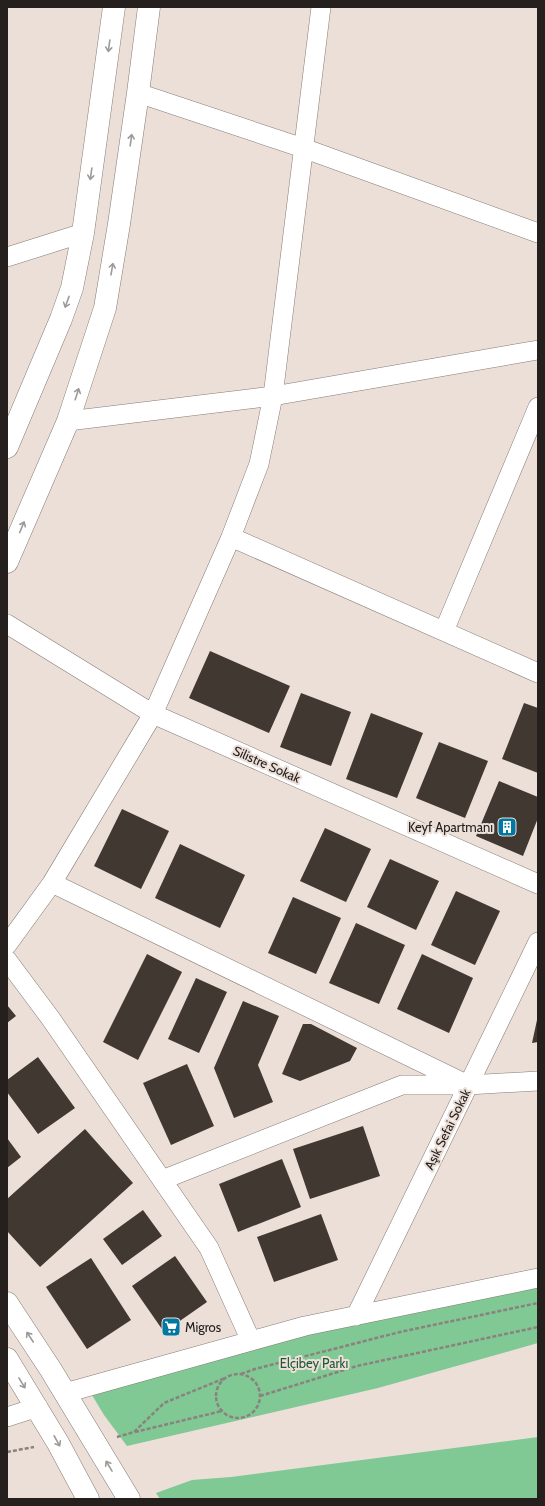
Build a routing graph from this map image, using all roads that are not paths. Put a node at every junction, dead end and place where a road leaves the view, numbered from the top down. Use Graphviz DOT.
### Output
graph roads {
  1 [pos="114,7"];
  2 [pos="149,7"];
  3 [pos="321,7"];
  4 [pos="138,93"];
  5 [pos="303,148"];
  6 [pos="83,233"];
  7 [pos="538,233"];
  8 [pos="7,257"];
  9 [pos="538,350"];
  10 [pos="274,396"];
  11 [pos="538,407"];
  12 [pos="68,421"];
  13 [pos="10,436"];
  14 [pos="231,537"];
  15 [pos="7,562"];
  16 [pos="7,624"];
  17 [pos="444,631"];
  18 [pos="538,673"];
  19 [pos="153,714"];
  20 [pos="52,883"];
  21 [pos="538,884"];
  22 [pos="538,942"];
  23 [pos="7,945"];
  24 [pos="7,960"];
  25 [pos="538,1081"];
  26 [pos="468,1085"];
  27 [pos="162,1180"];
  28 [pos="538,1278"];
  29 [pos="7,1303"];
  30 [pos="356,1316"];
  31 [pos="251,1341"];
  32 [pos="7,1359"];
  33 [pos="65,1393"];
  34 [pos="38,1407"];
  35 [pos="7,1417"];
  36 [pos="88,1499"];
  37 [pos="130,1499"];
  1 -- 6 [label="street, one-way"];
  2 -- 4 [label="street"];
  3 -- 5 [label="street"];
  4 -- 5 [label="street"];
  12 -- 4 [label="street, one-way"];
  5 -- 7 [label="street"];
  5 -- 10 [label="street"];
  6 -- 8 [label="street"];
  6 -- 13 [label="street, one-way"];
  9 -- 10 [label="street"];
  10 -- 12 [label="street"];
  10 -- 14 [label="street"];
  11 -- 17 [label="street"];
  15 -- 12 [label="street, one-way"];
  14 -- 17 [label="street"];
  14 -- 19 [label="street"];
  16 -- 19 [label="street, Silistre Sokak"];
  17 -- 18 [label="street"];
  19 -- 20 [label="street"];
  19 -- 21 [label="street, Silistre Sokak"];
  20 -- 23 [label="street"];
  20 -- 26 [label="street"];
  22 -- 26 [label="street, Aşık Sefai Sokak"];
  24 -- 27 [label="street"];
  25 -- 26 [label="street"];
  26 -- 27 [label="street"];
  26 -- 30 [label="street, Aşık Sefai Sokak"];
  27 -- 31 [label="street"];
  28 -- 30 [label="street"];
  33 -- 29 [label="street, one-way"];
  30 -- 31 [label="street"];
  31 -- 33 [label="street"];
  32 -- 34 [label="street, one-way"];
  37 -- 33 [label="street, one-way"];
  34 -- 35 [label="street"];
  34 -- 36 [label="street, one-way"];
}
